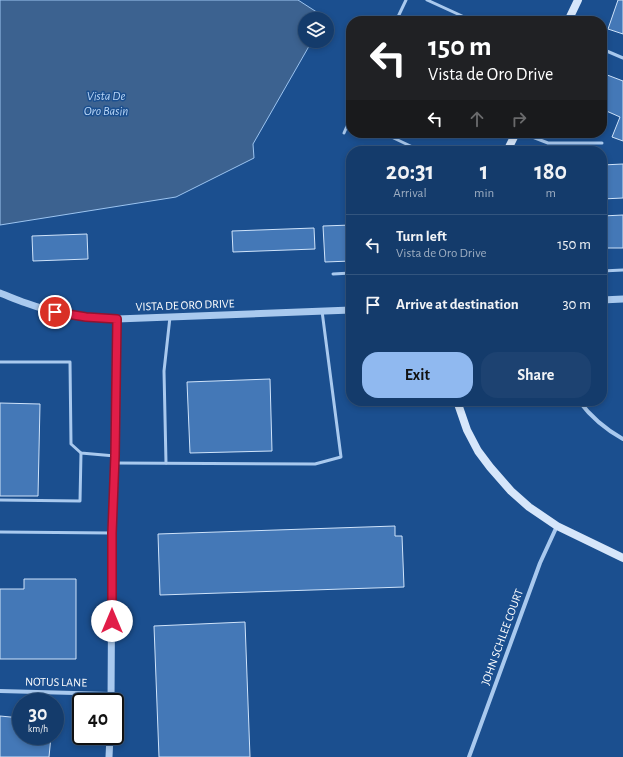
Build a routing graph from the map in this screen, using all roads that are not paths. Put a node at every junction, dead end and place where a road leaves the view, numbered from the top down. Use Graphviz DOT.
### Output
graph roads {
  1 [pos="406,0"];
  2 [pos="427,0"];
  3 [pos="578,0"];
  4 [pos="398,16"];
  5 [pos="462,16"];
  6 [pos="570,16"];
  7 [pos="607,51"];
  8 [pos="623,58"];
  9 [pos="346,129"];
  10 [pos="344,134"];
  11 [pos="394,138"];
  12 [pos="534,138"];
  13 [pos="602,143"];
  14 [pos="410,146"];
  15 [pos="623,270"];
  16 [pos="607,271"];
  17 [pos="333,274"];
  18 [pos="346,274"];
  19 [pos="0,293"];
  20 [pos="623,299"];
  21 [pos="607,300"];
  22 [pos="346,310"];
  23 [pos="322,311"];
  24 [pos="170,317"];
  25 [pos="117,319"];
  26 [pos="0,362"];
  27 [pos="459,406"];
  28 [pos="582,406"];
  29 [pos="623,439"];
  30 [pos="81,453"];
  31 [pos="115,460"];
  32 [pos="166,463"];
  33 [pos="0,500"];
  34 [pos="557,526"];
  35 [pos="0,532"];
  36 [pos="112,533"];
  37 [pos="623,558"];
  38 [pos="0,691"];
  39 [pos="75,693"];
  40 [pos="112,693"];
  41 [pos="110,745"];
  42 [pos="109,757"];
  43 [pos="469,757"];
  1 -- 4 [label="lane"];
  2 -- 5 [label="lane"];
  3 -- 6 [label="main road"];
  7 -- 8 [label="lane"];
  9 -- 10 [label="lane"];
  11 -- 14 [label="lane"];
  12 -- 13 [label="lane"];
  15 -- 16 [label="lane"];
  17 -- 18 [label="lane"];
  19 -- 25 [label="street, VISTA DE ORO DRIVE"];
  20 -- 21 [label="street"];
  22 -- 23 [label="street, VISTA DE ORO DRIVE"];
  23 -- 24 [label="street, VISTA DE ORO DRIVE"];
  23 -- 32 [label="lane"];
  24 -- 25 [label="street, VISTA DE ORO DRIVE"];
  24 -- 32 [label="lane"];
  25 -- 31 [label="street"];
  26 -- 30 [label="lane"];
  27 -- 34 [label="main road"];
  28 -- 29 [label="street"];
  30 -- 31 [label="lane"];
  30 -- 33 [label="lane"];
  31 -- 32 [label="lane"];
  31 -- 36 [label="street"];
  34 -- 37 [label="main road"];
  34 -- 43 [label="street, JOHN SCHLEE COURT"];
  35 -- 36 [label="lane"];
  36 -- 40 [label="street"];
  38 -- 39 [label="street, NOTUS LANE"];
  41 -- 42 [label="street"];
}
